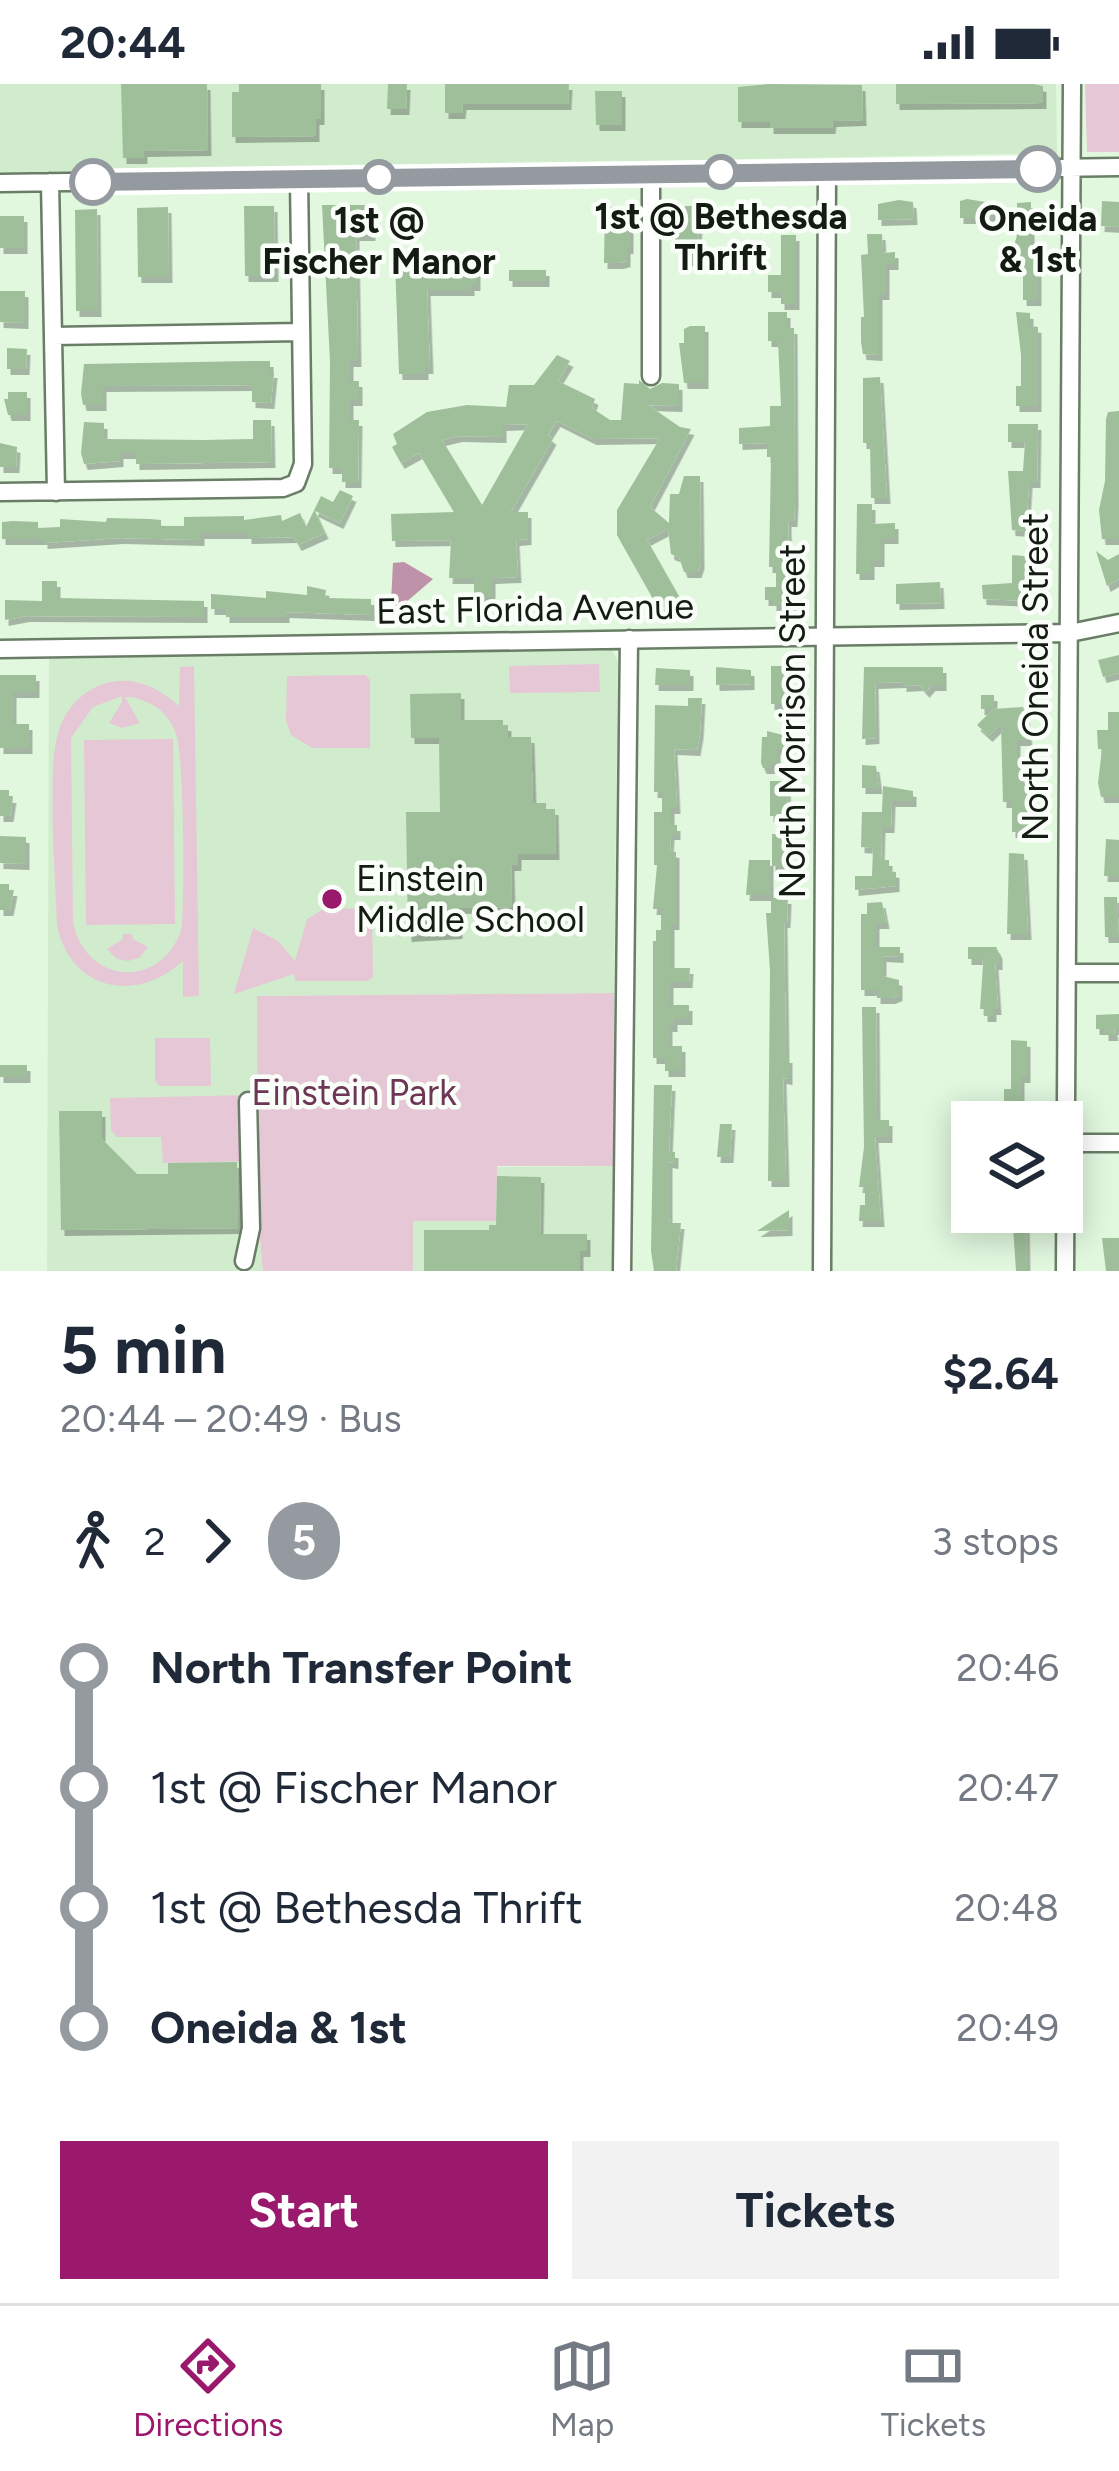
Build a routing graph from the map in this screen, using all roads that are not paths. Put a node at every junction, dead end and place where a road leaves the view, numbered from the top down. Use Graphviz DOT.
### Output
graph roads {
  1 [pos="1072,84"];
  2 [pos="1119,167"];
  3 [pos="1071,169"];
  4 [pos="827,171"];
  5 [pos="651,173"];
  6 [pos="298,179"];
  7 [pos="50,182"];
  8 [pos="0,183"];
  9 [pos="301,332"];
  10 [pos="53,336"];
  11 [pos="651,376"];
  12 [pos="0,492"];
  13 [pos="56,492"];
  14 [pos="1119,623"];
  15 [pos="1070,633"];
  16 [pos="826,637"];
  17 [pos="628,639"];
  18 [pos="0,649"];
  19 [pos="1067,973"];
  20 [pos="1119,973"];
  21 [pos="248,1101"];
  22 [pos="1066,1101"];
  23 [pos="1119,1142"];
  24 [pos="1083,1143"];
  25 [pos="1065,1233"];
  26 [pos="244,1261"];
  27 [pos="622,1271"];
  28 [pos="822,1271"];
  29 [pos="1065,1271"];
  1 -- 3 [label="street, North Oneida Street"];
  2 -- 3 [label="street"];
  3 -- 4 [label="street"];
  3 -- 15 [label="street, North Oneida Street"];
  4 -- 5 [label="street"];
  4 -- 16 [label="street, North Morrison Street"];
  5 -- 6 [label="street"];
  5 -- 11 [label="street"];
  6 -- 7 [label="street"];
  6 -- 9 [label="street"];
  7 -- 8 [label="street"];
  7 -- 10 [label="street"];
  9 -- 10 [label="street"];
  9 -- 13 [label="street"];
  10 -- 13 [label="street"];
  12 -- 13 [label="street"];
  14 -- 15 [label="street, East Florida Avenue"];
  15 -- 16 [label="street, East Florida Avenue"];
  15 -- 19 [label="street, North Oneida Street"];
  16 -- 17 [label="street, East Florida Avenue"];
  16 -- 28 [label="street, North Morrison Street"];
  17 -- 18 [label="street, East Florida Avenue"];
  17 -- 27 [label="street"];
  19 -- 20 [label="street"];
  19 -- 22 [label="street, North Oneida Street"];
  21 -- 26 [label="street"];
  23 -- 24 [label="street"];
  25 -- 29 [label="street, North Oneida Street"];
}
